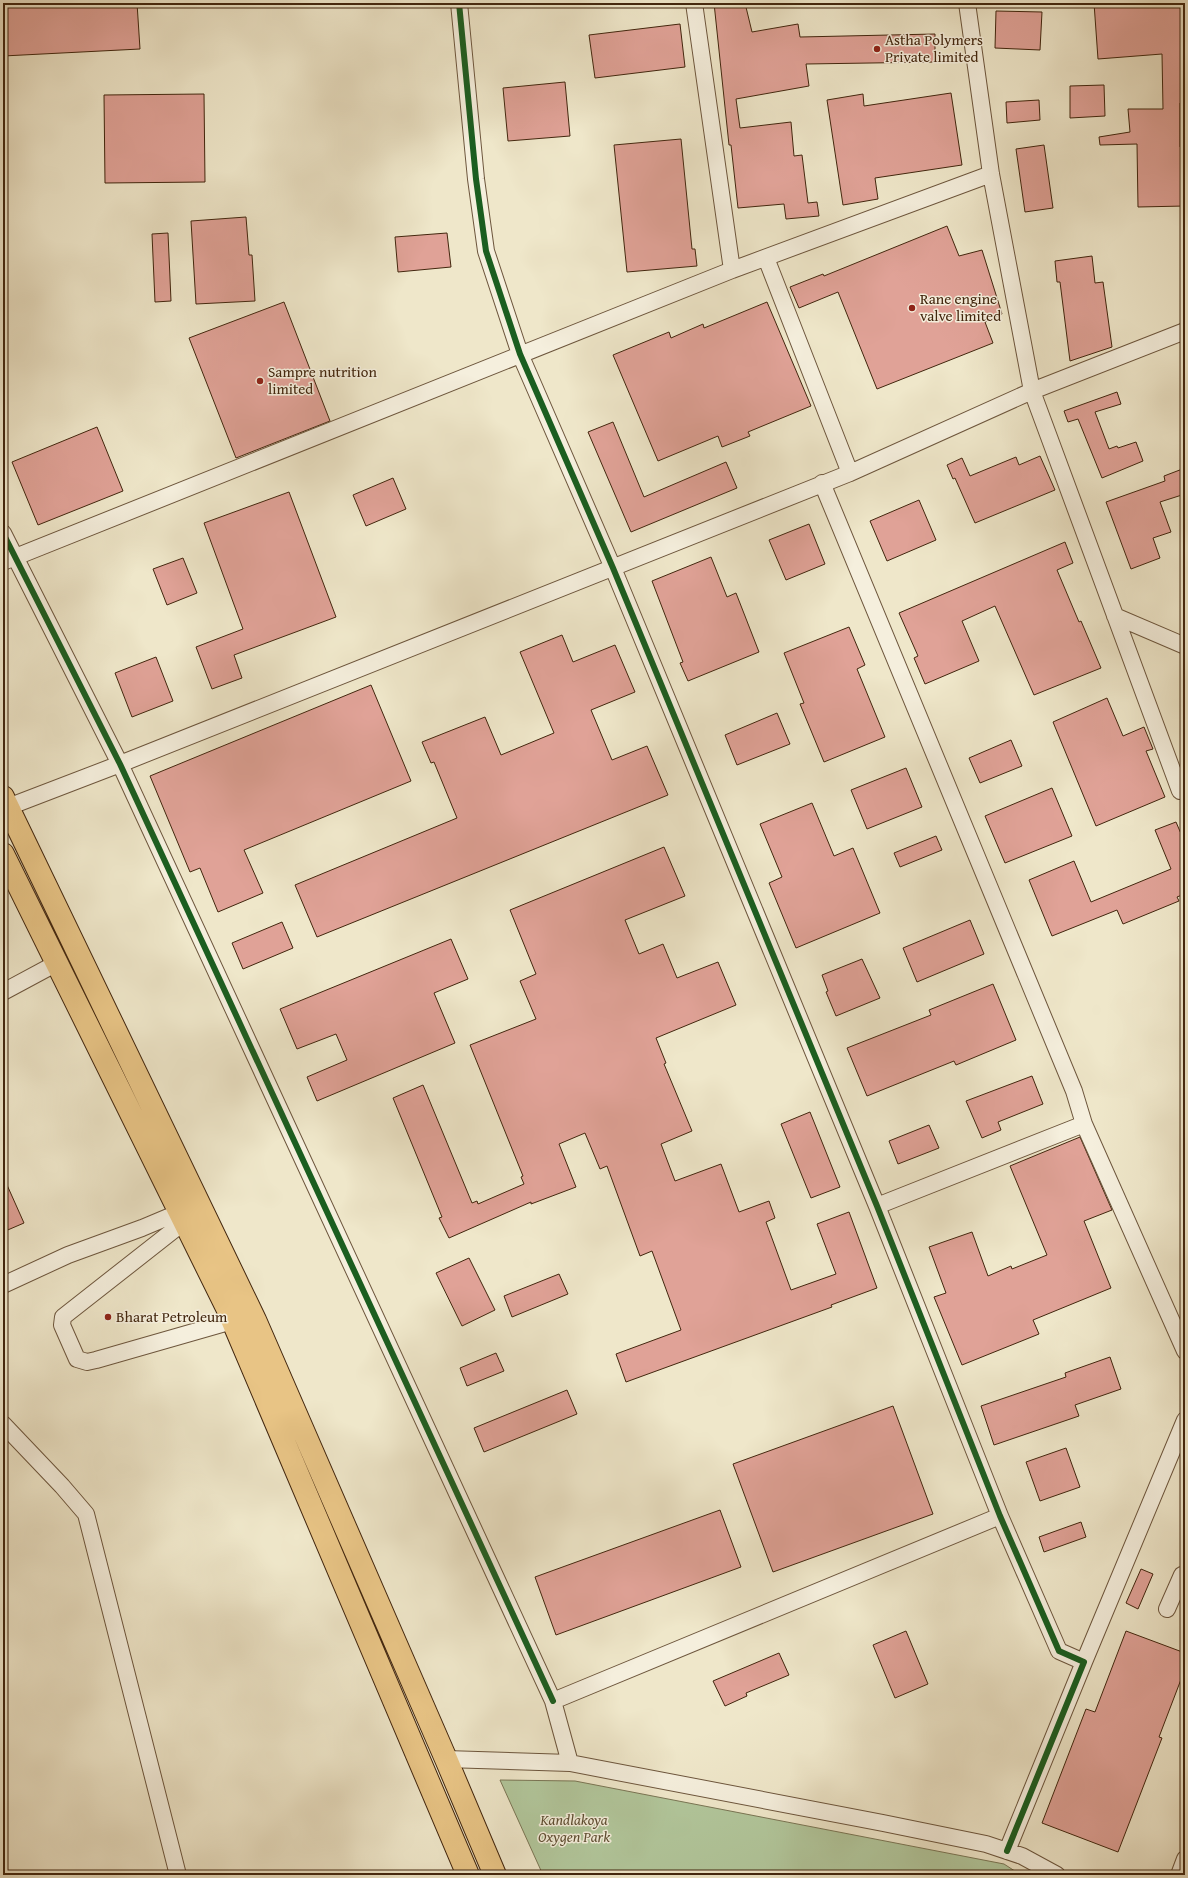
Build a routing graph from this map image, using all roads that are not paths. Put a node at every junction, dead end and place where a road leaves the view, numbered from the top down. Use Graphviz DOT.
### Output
graph roads {
  1 [pos="459,3"];
  2 [pos="694,3"];
  3 [pos="967,3"];
  4 [pos="991,174"];
  5 [pos="766,258"];
  6 [pos="732,270"];
  7 [pos="1185,331"];
  8 [pos="520,354"];
  9 [pos="1032,391"];
  10 [pos="850,473"];
  11 [pos="822,483"];
  12 [pos="3,533"];
  13 [pos="9,560"];
  14 [pos="613,568"];
  15 [pos="1115,616"];
  16 [pos="1185,646"];
  17 [pos="120,764"];
  18 [pos="1180,791"];
  19 [pos="6,802"];
  20 [pos="3,854"];
  21 [pos="57,963"];
  22 [pos="3,992"];
  23 [pos="1084,1124"];
  24 [pos="877,1206"];
  25 [pos="182,1217"];
  26 [pos="3,1285"];
  27 [pos="232,1321"];
  28 [pos="1185,1351"];
  29 [pos="1185,1420"];
  30 [pos="3,1424"];
  31 [pos="1000,1516"];
  32 [pos="1185,1577"];
  33 [pos="1167,1609"];
  34 [pos="1084,1662"];
  35 [pos="553,1701"];
  36 [pos="446,1759"];
  37 [pos="570,1763"];
  38 [pos="1007,1851"];
  39 [pos="1185,1859"];
  40 [pos="178,1875"];
  41 [pos="468,1875"];
  42 [pos="495,1875"];
  43 [pos="1057,1875"];
  44 [pos="1179,1875"];
  1 -- 8 [label="street"];
  2 -- 6 [label="street"];
  3 -- 4 [label="street"];
  4 -- 5 [label="street"];
  4 -- 9 [label="street"];
  5 -- 6 [label="street"];
  5 -- 10 [label="street"];
  6 -- 8 [label="street"];
  7 -- 9 [label="street"];
  8 -- 13 [label="street"];
  8 -- 14 [label="street"];
  9 -- 10 [label="street"];
  9 -- 15 [label="street"];
  10 -- 11 [label="street"];
  11 -- 14 [label="street"];
  11 -- 23 [label="street"];
  12 -- 13 [label="street"];
  13 -- 17 [label="street"];
  14 -- 17 [label="street"];
  14 -- 24 [label="street"];
  15 -- 16 [label="street"];
  15 -- 18 [label="street"];
  17 -- 19 [label="street"];
  17 -- 35 [label="street"];
  19 -- 36 [label="highway"];
  20 -- 21 [label="highway"];
  21 -- 22 [label="street"];
  21 -- 25 [label="highway"];
  23 -- 24 [label="street"];
  23 -- 28 [label="street"];
  24 -- 31 [label="street"];
  25 -- 26 [label="street"];
  25 -- 27 [label="highway"];
  25 -- 27 [label="street"];
  27 -- 41 [label="highway"];
  29 -- 34 [label="street"];
  30 -- 40 [label="street"];
  31 -- 34 [label="street"];
  31 -- 35 [label="street"];
  32 -- 33 [label="street"];
  34 -- 38 [label="street"];
  35 -- 37 [label="street"];
  36 -- 37 [label="street"];
  36 -- 42 [label="highway"];
  37 -- 38 [label="street"];
  38 -- 43 [label="street"];
  39 -- 44 [label="street"];
}
